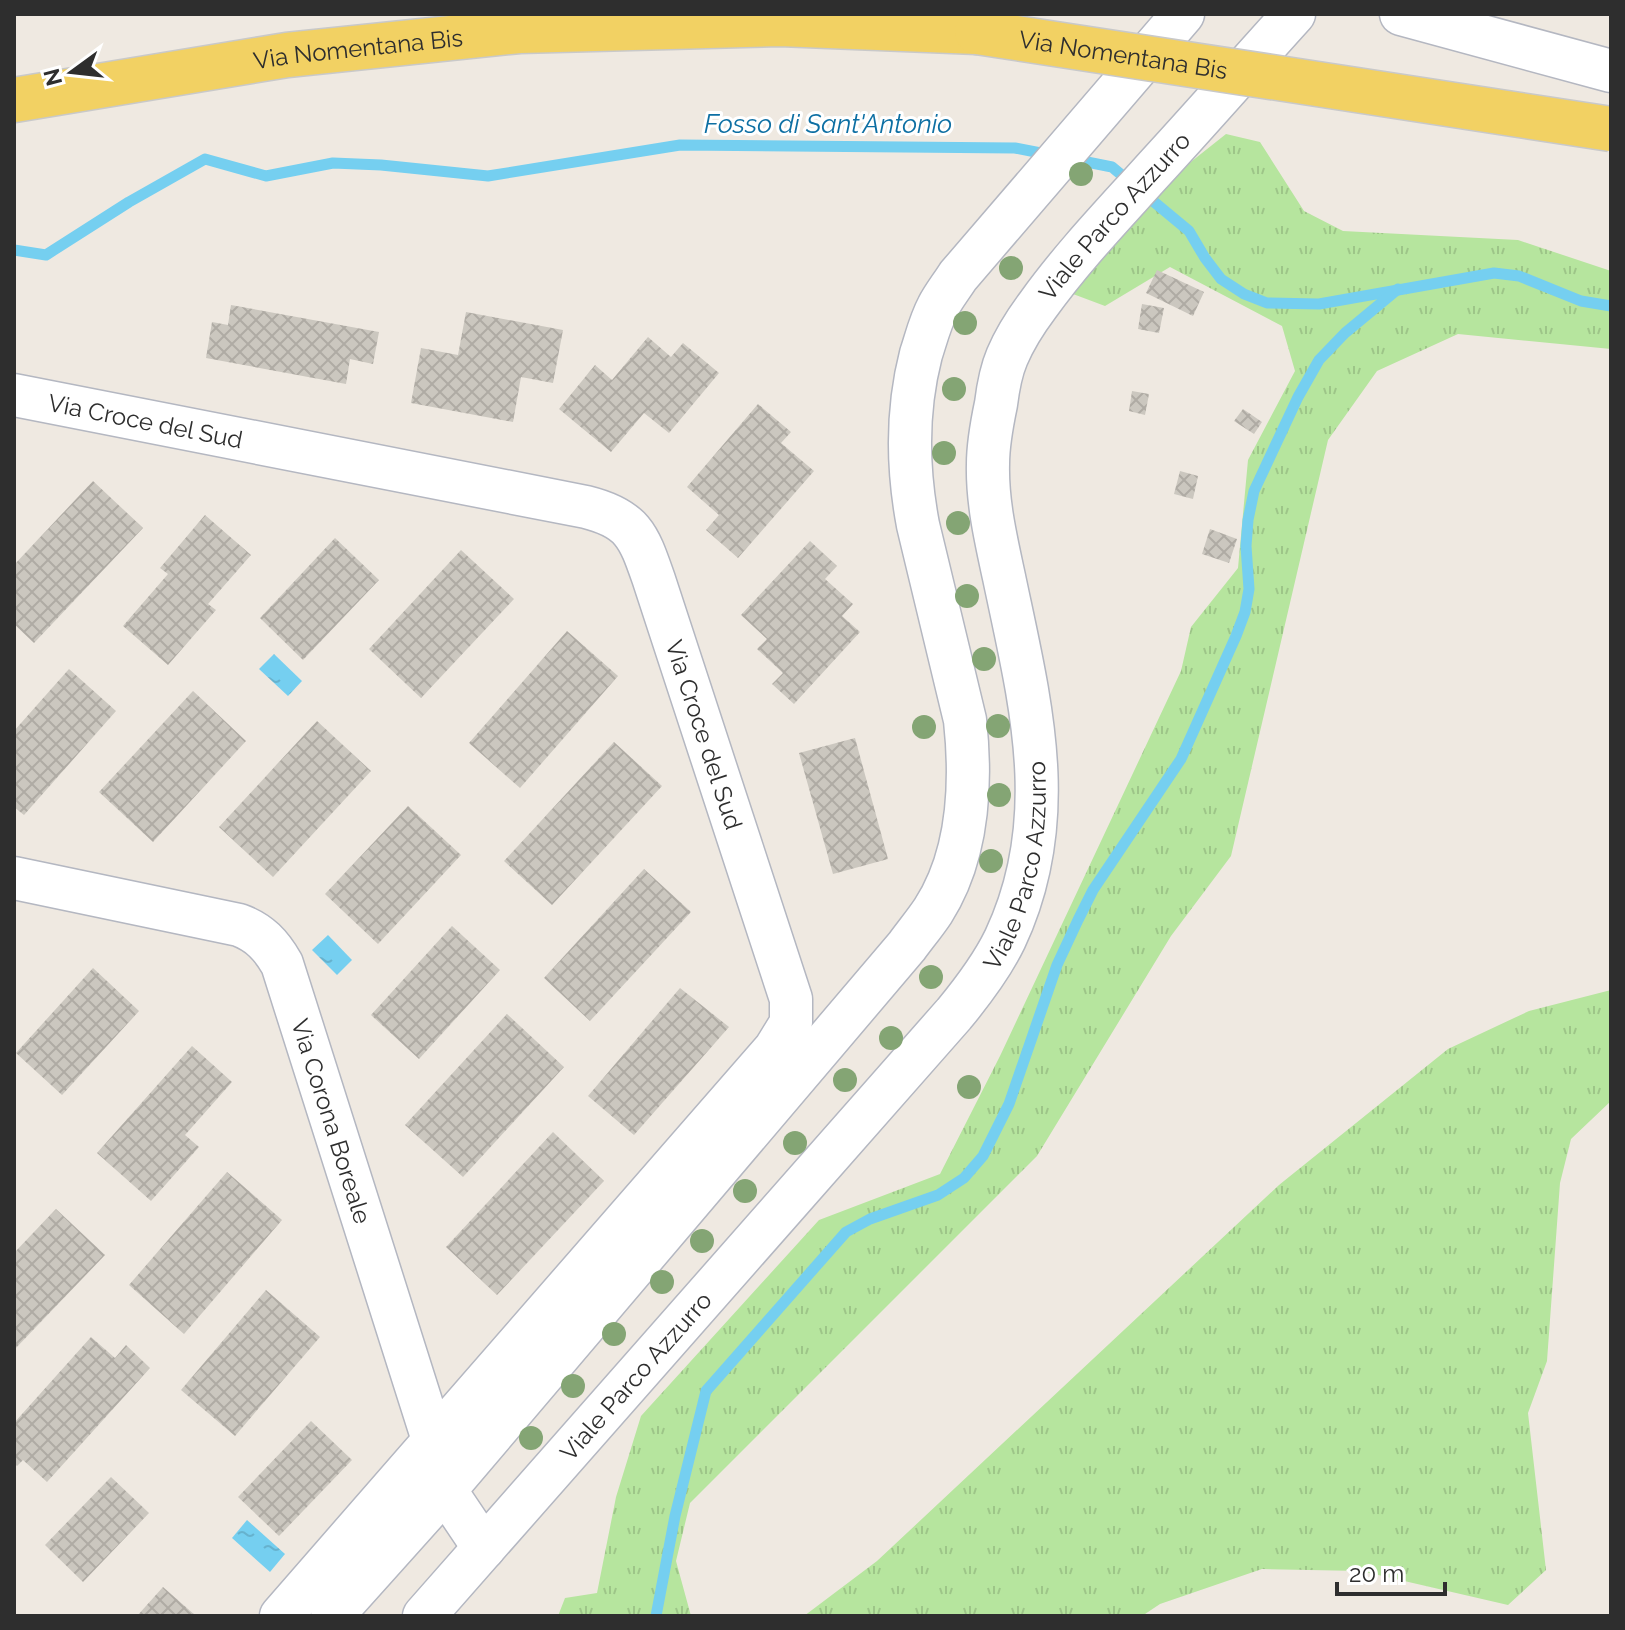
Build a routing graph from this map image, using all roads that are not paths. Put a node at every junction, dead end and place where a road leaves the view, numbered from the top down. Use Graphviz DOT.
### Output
graph roads {
  1 [pos="1183,14"];
  2 [pos="1294,14"];
  3 [pos="1401,14"];
  4 [pos="1611,71"];
  5 [pos="14,100"];
  6 [pos="1611,129"];
  7 [pos="14,395"];
  8 [pos="14,878"];
  9 [pos="434,1443"];
  10 [pos="445,1490"];
  11 [pos="484,1548"];
  12 [pos="281,1616"];
  13 [pos="332,1616"];
  14 [pos="424,1616"];
  1 -- 10 [label="street"];
  2 -- 11 [label="street, Viale Parco Azzurro"];
  3 -- 4 [label="street"];
  5 -- 6 [label="main road, Via Nomentana Bis, bridge"];
  7 -- 9 [label="street, Via Croce del Sud"];
  8 -- 9 [label="street, Via Corona Boreale"];
  9 -- 10 [label="street, Via Corona Boreale"];
  9 -- 12 [label="street, Via Croce del Sud"];
  10 -- 11 [label="street, Via Corona Boreale"];
  10 -- 13 [label="street"];
  11 -- 14 [label="street, Viale Parco Azzurro"];
}
